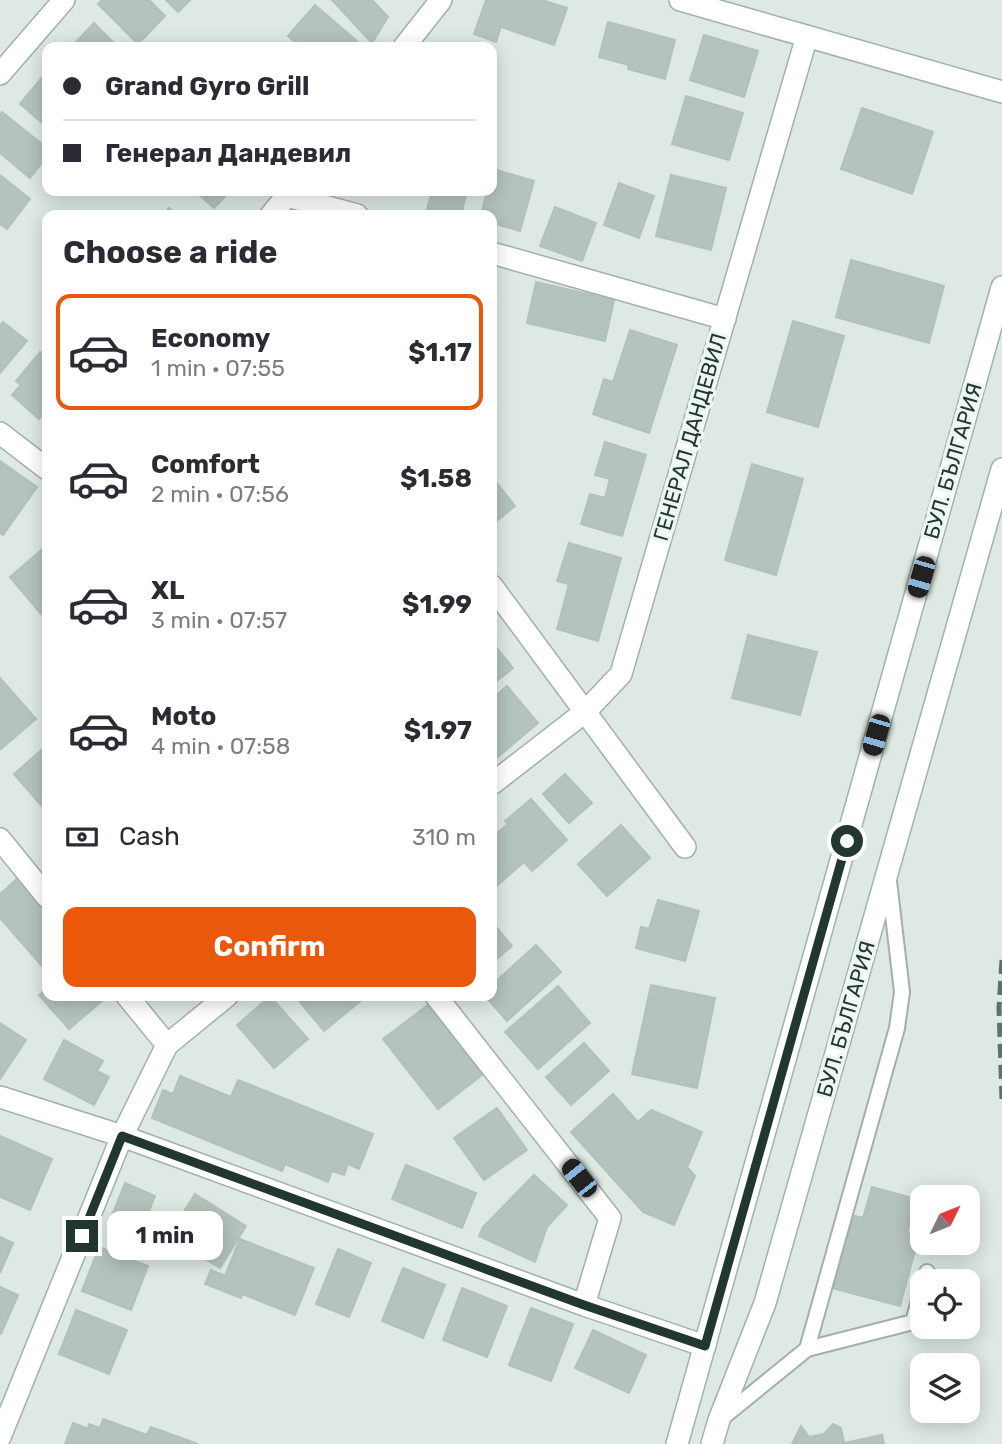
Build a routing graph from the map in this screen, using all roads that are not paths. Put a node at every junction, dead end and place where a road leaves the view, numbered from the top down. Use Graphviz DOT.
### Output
graph roads {
  1 [pos="64,0"];
  2 [pos="441,0"];
  3 [pos="680,0"];
  4 [pos="807,36"];
  5 [pos="408,42"];
  6 [pos="0,74"];
  7 [pos="1002,92"];
  8 [pos="287,196"];
  9 [pos="298,196"];
  10 [pos="275,210"];
  11 [pos="342,210"];
  12 [pos="497,254"];
  13 [pos="1002,287"];
  14 [pos="725,319"];
  15 [pos="0,433"];
  16 [pos="42,465"];
  17 [pos="1002,469"];
  18 [pos="497,593"];
  19 [pos="586,711"];
  20 [pos="497,780"];
  21 [pos="0,839"];
  22 [pos="685,847"];
  23 [pos="888,870"];
  24 [pos="42,891"];
  25 [pos="131,1001"];
  26 [pos="221,1001"];
  27 [pos="440,1001"];
  28 [pos="167,1045"];
  29 [pos="0,1097"];
  30 [pos="122,1136"];
  31 [pos="584,1305"];
  32 [pos="910,1323"];
  33 [pos="705,1346"];
  34 [pos="807,1349"];
  35 [pos="719,1420"];
  36 [pos="0,1437"];
  37 [pos="677,1444"];
  38 [pos="712,1444"];
  1 -- 6 [label="street"];
  2 -- 5 [label="street"];
  3 -- 4 [label="street"];
  4 -- 7 [label="street"];
  4 -- 14 [label="street, ГЕНЕРАЛ ДАНДЕВИЛ"];
  8 -- 10 [label="street"];
  9 -- 11 [label="street"];
  12 -- 14 [label="street"];
  13 -- 33 [label="street, БУЛ. БЪЛГАРИЯ"];
  14 -- 19 [label="street, ГЕНЕРАЛ ДАНДЕВИЛ"];
  15 -- 16 [label="street"];
  17 -- 23 [label="street, БУЛ. БЪЛГАРИЯ"];
  18 -- 19 [label="street"];
  19 -- 20 [label="street, ГЕНЕРАЛ ДАНДЕВИЛ"];
  19 -- 22 [label="street"];
  21 -- 24 [label="street"];
  23 -- 34 [label="lane"];
  23 -- 35 [label="street, БУЛ. БЪЛГАРИЯ"];
  25 -- 28 [label="street"];
  26 -- 28 [label="street"];
  27 -- 31 [label="street"];
  28 -- 30 [label="street"];
  29 -- 30 [label="street"];
  30 -- 31 [label="street"];
  30 -- 36 [label="street"];
  31 -- 33 [label="street"];
  32 -- 34 [label="lane"];
  33 -- 37 [label="street, БУЛ. БЪЛГАРИЯ"];
  34 -- 35 [label="lane"];
  35 -- 38 [label="street, БУЛ. БЪЛГАРИЯ"];
}
